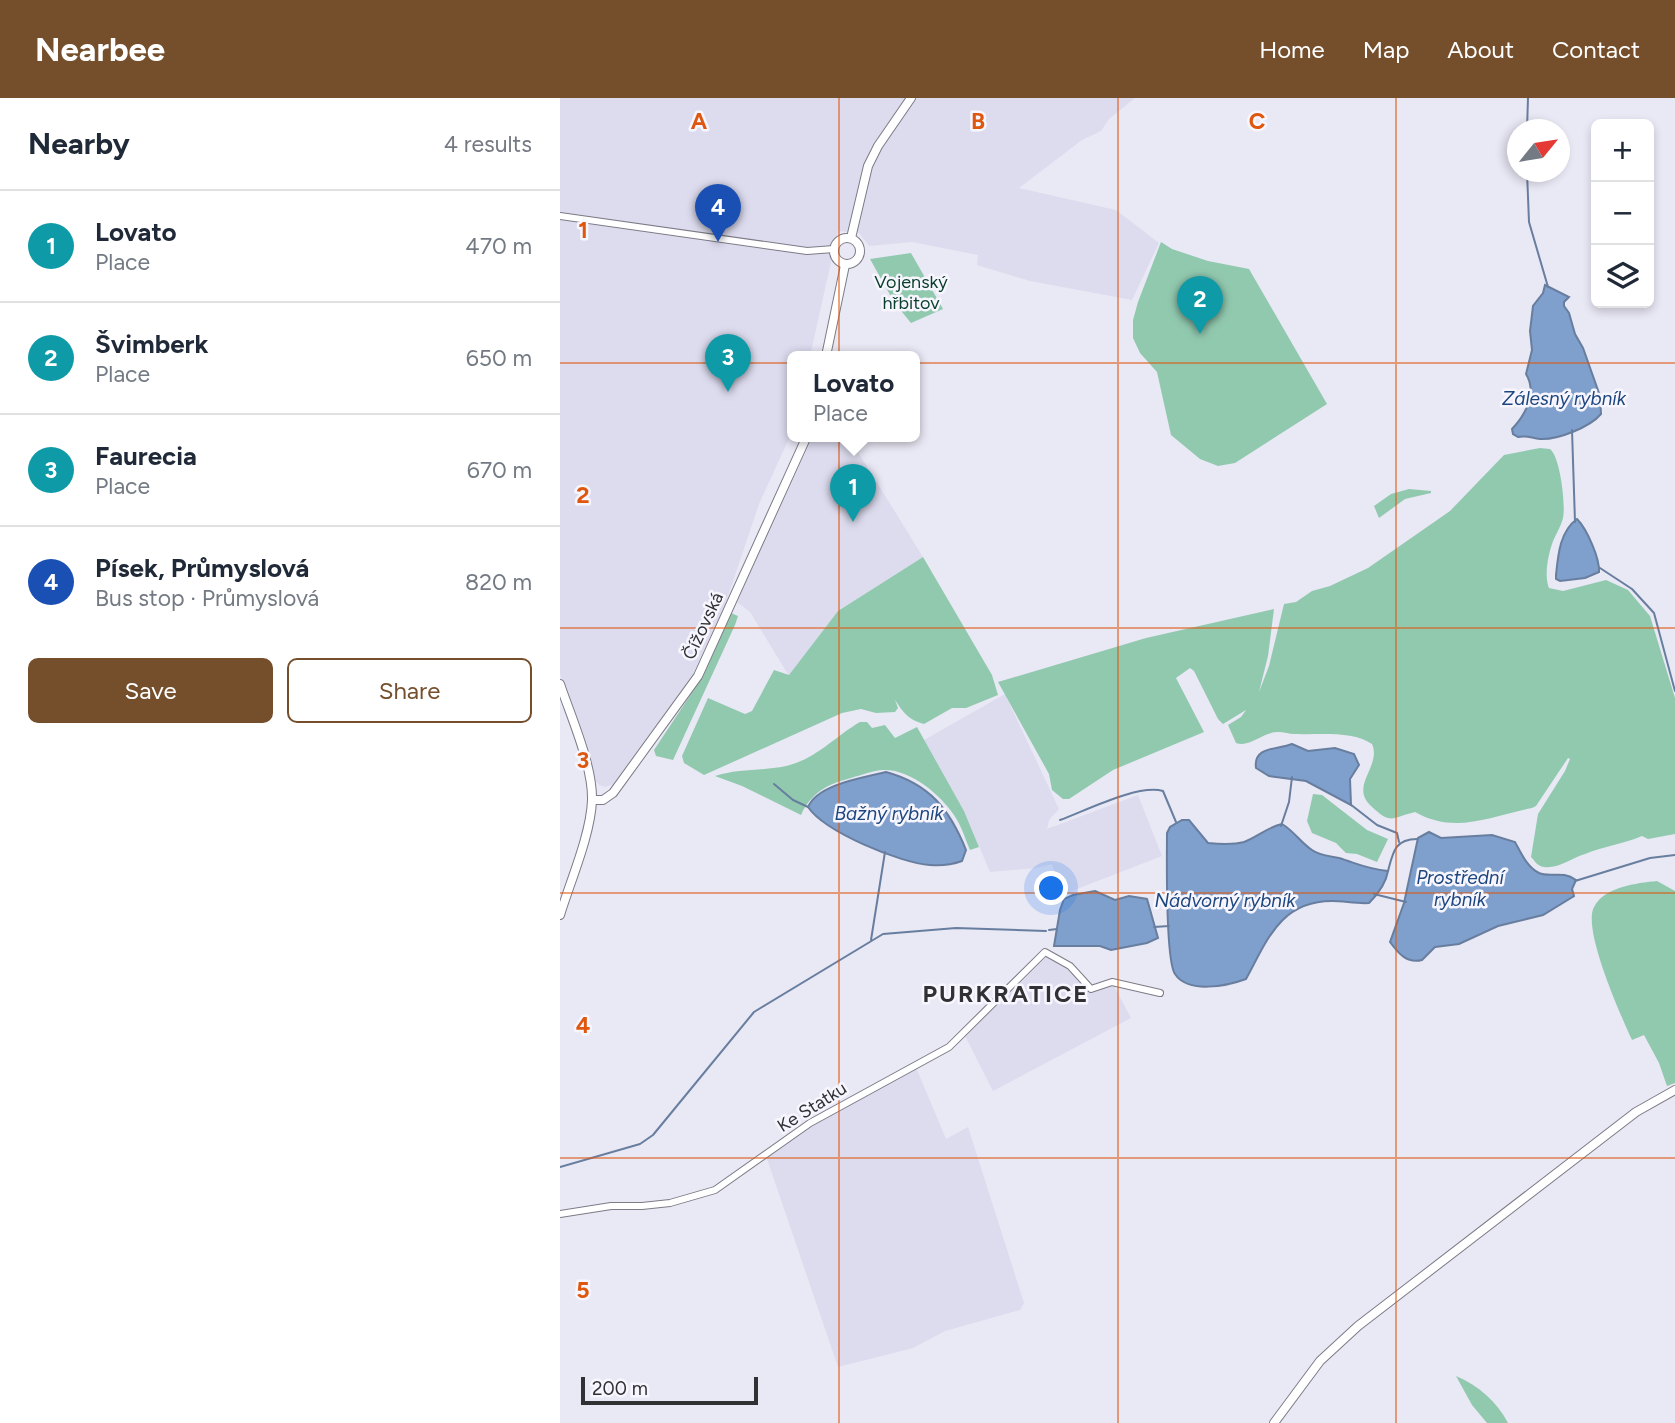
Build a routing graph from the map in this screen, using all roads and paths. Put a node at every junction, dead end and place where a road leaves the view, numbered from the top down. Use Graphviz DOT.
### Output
graph roads {
  1 [pos="911,98"];
  2 [pos="560,216"];
  3 [pos="851,238"];
  4 [pos="834,249"];
  5 [pos="845,265"];
  6 [pos="827,351"];
  7 [pos="804,442"];
  8 [pos="560,684"];
  9 [pos="592,800"];
  10 [pos="560,915"];
  11 [pos="1160,993"];
  12 [pos="1675,1090"];
  13 [pos="560,1214"];
  14 [pos="1274,1423"];
  1 -- 3 [label="street"];
  2 -- 4 [label="street"];
  3 -- 4 [label="street"];
  3 -- 5 [label="street"];
  4 -- 5 [label="street"];
  5 -- 6 [label="street"];
  7 -- 9 [label="street, Čížovská"];
  8 -- 9 [label="street"];
  9 -- 10 [label="street"];
  11 -- 13 [label="street, Ke Statku"];
  12 -- 14 [label="street"];
}
